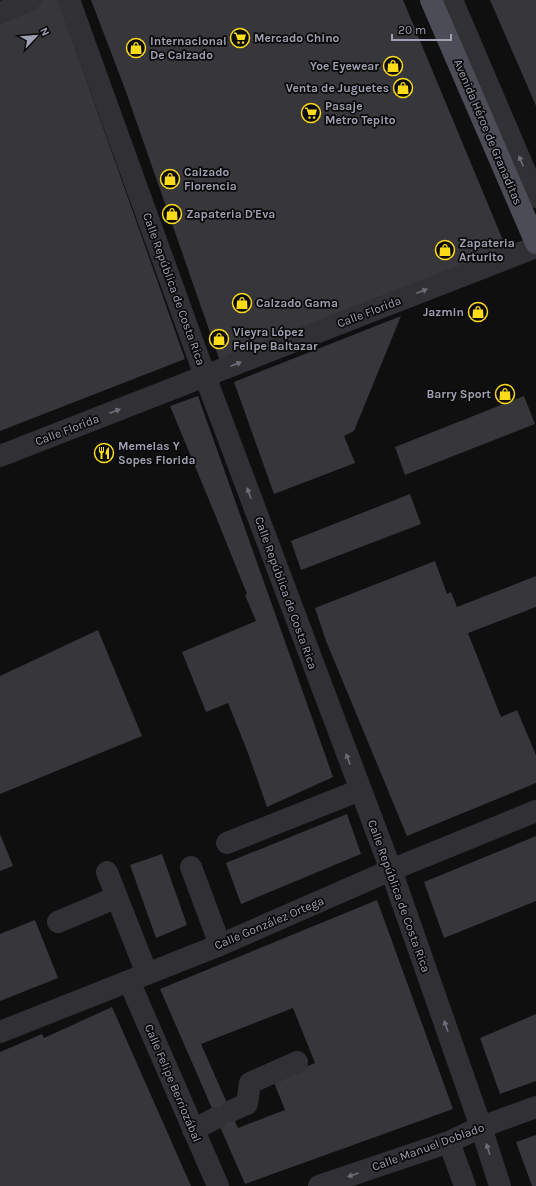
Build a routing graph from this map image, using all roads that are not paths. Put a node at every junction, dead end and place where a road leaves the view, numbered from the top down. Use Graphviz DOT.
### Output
graph roads {
  1 [pos="30,0"];
  2 [pos="69,0"];
  3 [pos="431,0"];
  4 [pos="452,0"];
  5 [pos="0,13"];
  6 [pos="536,197"];
  7 [pos="536,243"];
  8 [pos="536,246"];
  9 [pos="205,376"];
  10 [pos="0,456"];
  11 [pos="360,790"];
  12 [pos="536,811"];
  13 [pos="226,844"];
  14 [pos="190,867"];
  15 [pos="391,870"];
  16 [pos="107,872"];
  17 [pos="117,897"];
  18 [pos="58,922"];
  19 [pos="220,945"];
  20 [pos="138,977"];
  21 [pos="0,1032"];
  22 [pos="297,1062"];
  23 [pos="536,1107"];
  24 [pos="481,1127"];
  25 [pos="193,1130"];
  26 [pos="449,1142"];
  27 [pos="218,1186"];
  28 [pos="319,1186"];
  29 [pos="465,1186"];
  30 [pos="500,1186"];
  1 -- 5 [label="street"];
  2 -- 9 [label="street, Calle República de Costa Rica"];
  3 -- 7 [label="main road, Avenida Héroe de Granaditas"];
  6 -- 4 [label="street, one-way"];
  9 -- 8 [label="street, Calle Florida, one-way"];
  10 -- 9 [label="street, Calle Florida, one-way"];
  11 -- 9 [label="street, Calle República de Costa Rica, one-way"];
  11 -- 13 [label="street"];
  11 -- 15 [label="street, Calle República de Costa Rica"];
  12 -- 15 [label="street, Calle González Ortega"];
  14 -- 19 [label="street"];
  15 -- 19 [label="street, Calle González Ortega"];
  24 -- 15 [label="street, Calle República de Costa Rica, one-way"];
  16 -- 17 [label="street, Calle Felipe Berriozábal"];
  17 -- 18 [label="street"];
  17 -- 20 [label="street, Calle Felipe Berriozábal"];
  19 -- 20 [label="street, Calle González Ortega"];
  20 -- 21 [label="street, Calle González Ortega"];
  20 -- 25 [label="street, Calle Felipe Berriozábal"];
  22 -- 25 [label="street"];
  23 -- 24 [label="street, Calle Manuel Doblado"];
  24 -- 26 [label="street, Calle Manuel Doblado"];
  30 -- 24 [label="street, Calle República de Costa Rica, one-way"];
  25 -- 27 [label="street, Calle Felipe Berriozábal"];
  26 -- 28 [label="street, Calle Manuel Doblado, one-way"];
  26 -- 29 [label="street"];
}
